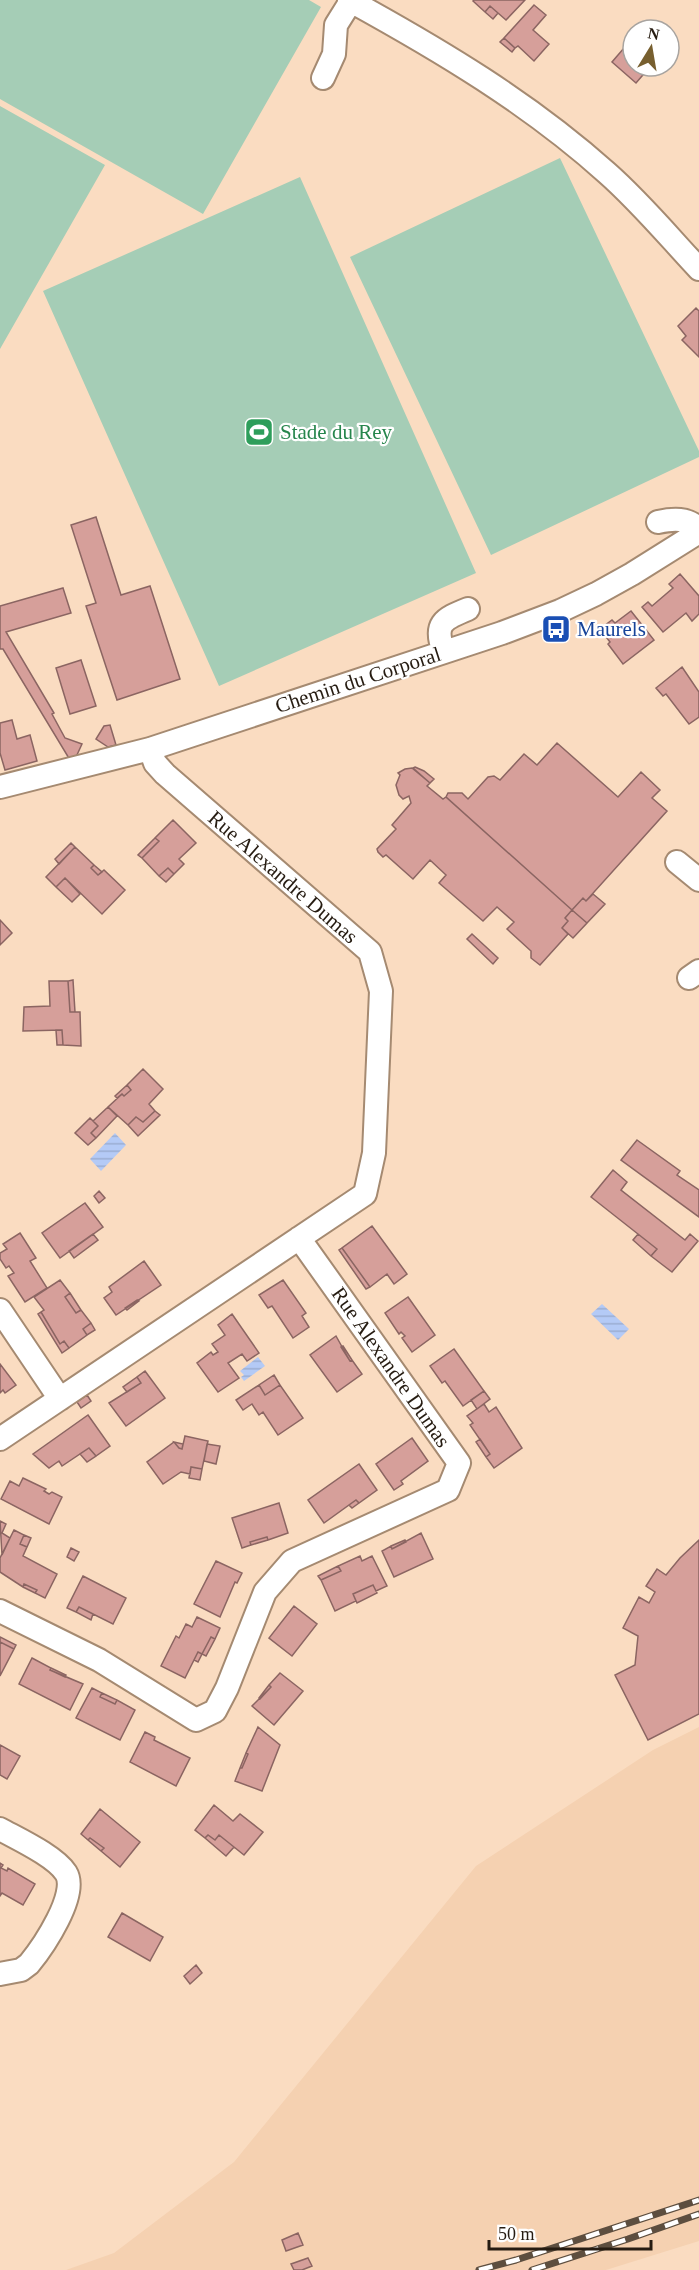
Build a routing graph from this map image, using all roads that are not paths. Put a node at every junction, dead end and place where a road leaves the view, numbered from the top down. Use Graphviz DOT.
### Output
graph roads {
  1 [pos="350,1"];
  2 [pos="323,78"];
  3 [pos="699,269"];
  4 [pos="658,522"];
  5 [pos="699,531"];
  6 [pos="468,609"];
  7 [pos="444,652"];
  8 [pos="150,749"];
  9 [pos="0,787"];
  10 [pos="677,862"];
  11 [pos="699,880"];
  12 [pos="299,1238"];
  13 [pos="0,1310"];
  14 [pos="60,1399"];
  15 [pos="0,1439"];
  16 [pos="0,1611"];
  17 [pos="0,1829"];
  18 [pos="0,1974"];
  1 -- 2 [label="street"];
  1 -- 3 [label="street"];
  4 -- 5 [label="street"];
  5 -- 7 [label="street, Chemin du Corporal"];
  6 -- 7 [label="street"];
  7 -- 8 [label="street, Chemin du Corporal"];
  8 -- 9 [label="street, Chemin du Corporal"];
  8 -- 12 [label="street, Rue Alexandre Dumas"];
  10 -- 11 [label="street"];
  12 -- 14 [label="street, Rue Alexandre Dumas"];
  12 -- 16 [label="street, Rue Alexandre Dumas"];
  13 -- 14 [label="street"];
  14 -- 15 [label="street, Rue Alexandre Dumas"];
  17 -- 18 [label="street"];
}
